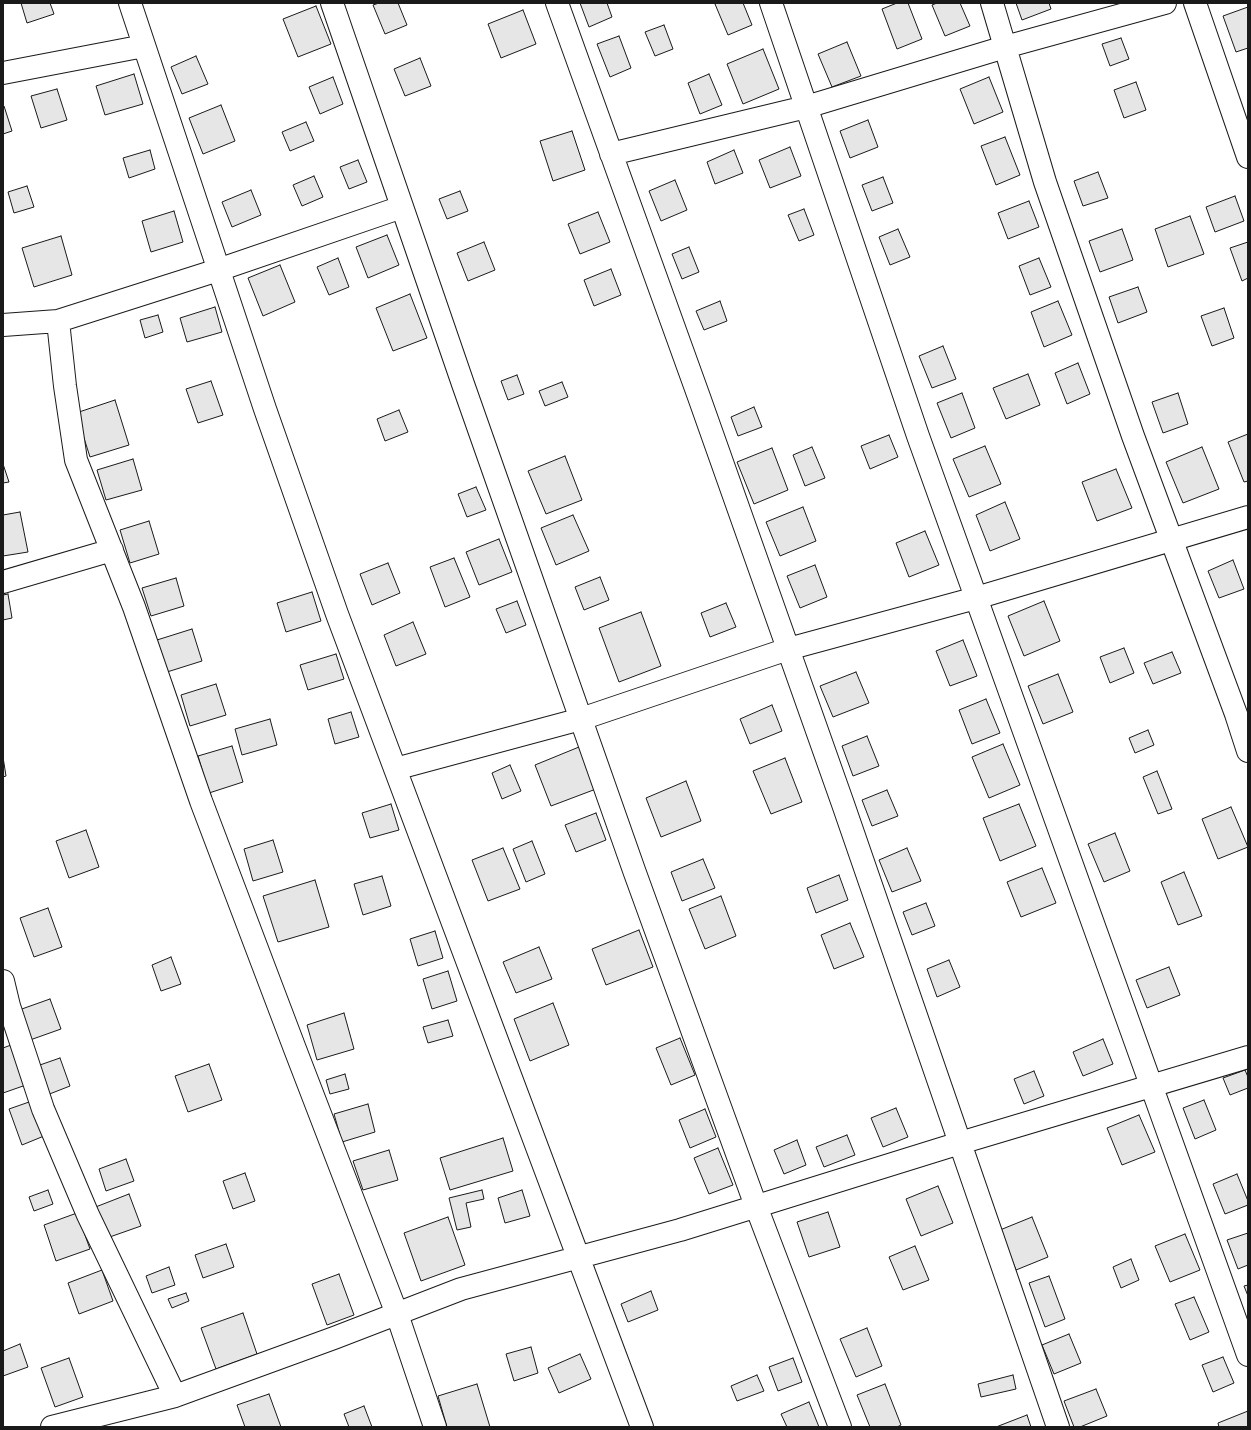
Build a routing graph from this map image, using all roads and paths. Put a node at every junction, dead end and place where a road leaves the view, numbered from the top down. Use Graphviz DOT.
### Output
graph roads {
  1 [pos="130,3"];
  2 [pos="332,3"];
  3 [pos="557,3"];
  4 [pos="771,3"];
  5 [pos="992,3"];
  6 [pos="1165,3"];
  7 [pos="1195,3"];
  8 [pos="144,46"];
  9 [pos="1005,47"];
  10 [pos="3,73"];
  11 [pos="806,107"];
  12 [pos="611,154"];
  13 [pos="1248,157"];
  14 [pos="402,207"];
  15 [pos="218,270"];
  16 [pos="58,321"];
  17 [pos="3,325"];
  18 [pos="1248,517"];
  19 [pos="1172,540"];
  20 [pos="112,550"];
  21 [pos="3,582"];
  22 [pos="976,598"];
  23 [pos="788,649"];
  24 [pos="581,719"];
  25 [pos="1248,751"];
  26 [pos="395,769"];
  27 [pos="3,980"];
  28 [pos="1248,1057"];
  29 [pos="1152,1086"];
  30 [pos="960,1143"];
  31 [pos="756,1206"];
  32 [pos="580,1257"];
  33 [pos="398,1314"];
  34 [pos="1248,1355"];
  35 [pos="175,1396"];
  36 [pos="52,1427"];
  37 [pos="435,1427"];
  38 [pos="642,1427"];
  39 [pos="840,1427"];
  40 [pos="1058,1427"];
  1 -- 8 [label="street"];
  2 -- 14 [label="street"];
  3 -- 12 [label="street"];
  4 -- 11 [label="street"];
  5 -- 9 [label="street"];
  6 -- 9 [label="street"];
  7 -- 13 [label="street"];
  8 -- 10 [label="street"];
  8 -- 15 [label="street"];
  9 -- 11 [label="street"];
  9 -- 19 [label="street"];
  11 -- 12 [label="street"];
  11 -- 22 [label="street"];
  12 -- 23 [label="street"];
  14 -- 15 [label="street"];
  14 -- 24 [label="street"];
  15 -- 16 [label="street"];
  15 -- 26 [label="street"];
  16 -- 17 [label="street"];
  16 -- 20 [label="street"];
  18 -- 19 [label="street"];
  19 -- 22 [label="street"];
  19 -- 25 [label="street"];
  20 -- 21 [label="street"];
  20 -- 33 [label="street"];
  22 -- 23 [label="street"];
  22 -- 29 [label="street"];
  23 -- 24 [label="street"];
  23 -- 30 [label="street"];
  24 -- 26 [label="street"];
  24 -- 31 [label="street"];
  26 -- 32 [label="street"];
  27 -- 35 [label="street"];
  28 -- 29 [label="street"];
  29 -- 30 [label="street"];
  29 -- 34 [label="street"];
  30 -- 31 [label="street"];
  30 -- 40 [label="street"];
  31 -- 32 [label="street"];
  31 -- 39 [label="street"];
  32 -- 33 [label="street"];
  32 -- 38 [label="street"];
  33 -- 35 [label="street"];
  33 -- 37 [label="street"];
  35 -- 36 [label="street"];
}
